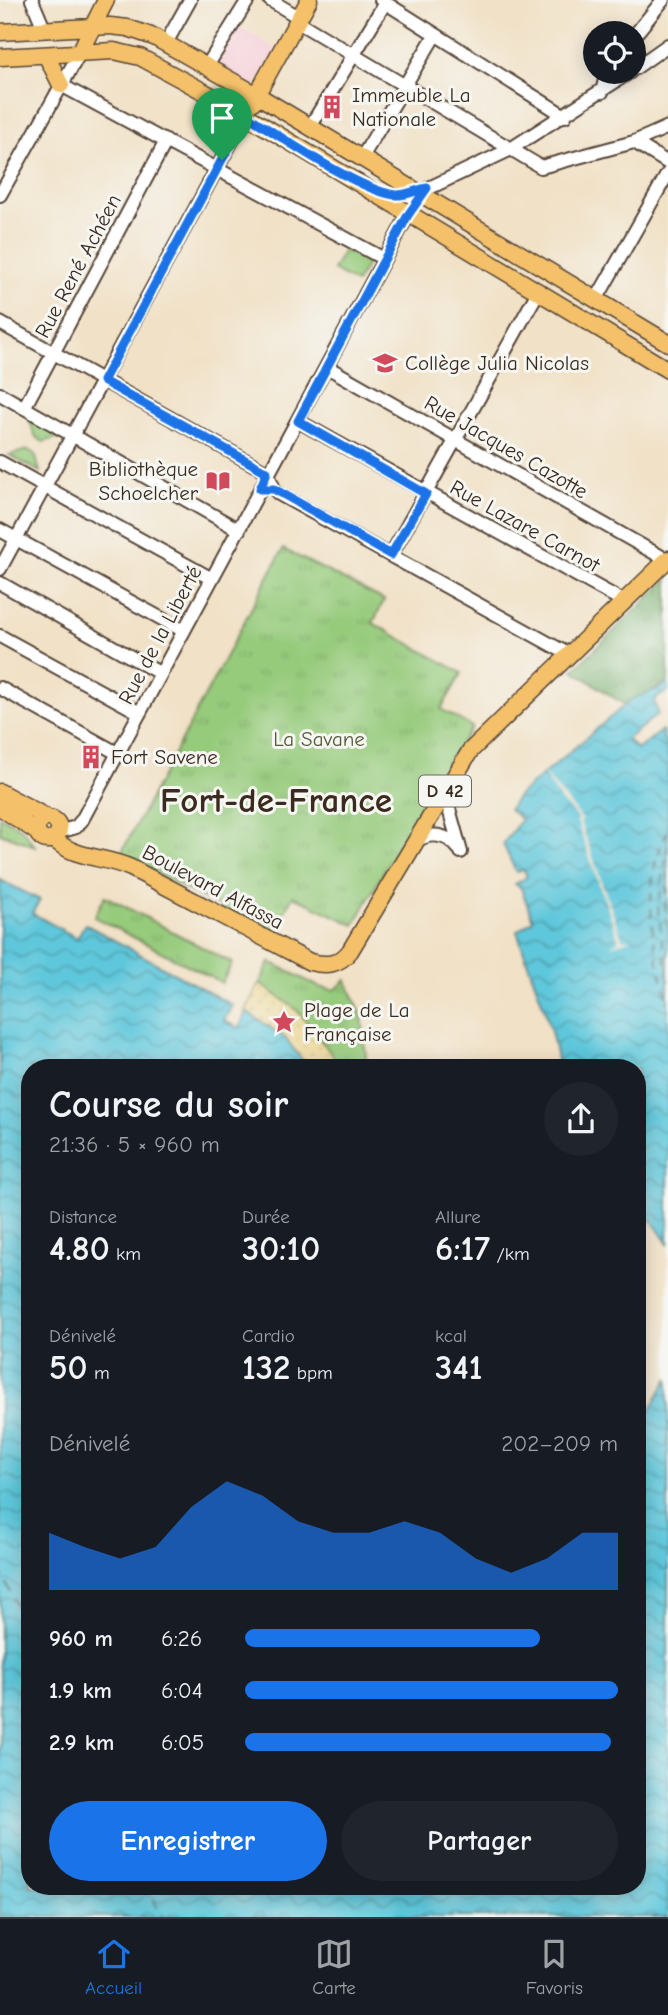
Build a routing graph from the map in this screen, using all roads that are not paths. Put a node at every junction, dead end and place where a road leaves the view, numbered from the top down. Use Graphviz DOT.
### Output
graph roads {
  1 [pos="32,0"];
  2 [pos="190,0"];
  3 [pos="248,0"];
  4 [pos="270,0"];
  5 [pos="309,0"];
  6 [pos="663,0"];
  7 [pos="105,1"];
  8 [pos="383,1"];
  9 [pos="299,20"];
  10 [pos="646,21"];
  11 [pos="90,29"];
  12 [pos="68,30"];
  13 [pos="45,31"];
  14 [pos="0,32"];
  15 [pos="435,35"];
  16 [pos="166,43"];
  17 [pos="668,45"];
  18 [pos="72,54"];
  19 [pos="353,54"];
  20 [pos="46,55"];
  21 [pos="0,57"];
  22 [pos="646,60"];
  23 [pos="207,66"];
  24 [pos="604,84"];
  25 [pos="613,84"];
  26 [pos="61,85"];
  27 [pos="405,86"];
  28 [pos="602,92"];
  29 [pos="257,95"];
  30 [pos="246,115"];
  31 [pos="565,116"];
  32 [pos="310,127"];
  33 [pos="668,127"];
  34 [pos="166,141"];
  35 [pos="634,142"];
  36 [pos="509,150"];
  37 [pos="361,159"];
  38 [pos="668,163"];
  39 [pos="218,168"];
  40 [pos="336,170"];
  41 [pos="668,173"];
  42 [pos="420,192"];
  43 [pos="0,195"];
  44 [pos="408,215"];
  45 [pos="384,259"];
  46 [pos="538,292"];
  47 [pos="596,300"];
  48 [pos="0,323"];
  49 [pos="668,343"];
  50 [pos="54,353"];
  51 [pos="327,367"];
  52 [pos="668,370"];
  53 [pos="103,381"];
  54 [pos="0,394"];
  55 [pos="24,408"];
  56 [pos="298,421"];
  57 [pos="73,435"];
  58 [pos="456,441"];
  59 [pos="0,462"];
  60 [pos="267,472"];
  61 [pos="44,486"];
  62 [pos="267,489"];
  63 [pos="426,494"];
  64 [pos="0,530"];
  65 [pos="239,530"];
  66 [pos="16,539"];
  67 [pos="391,555"];
  68 [pos="667,559"];
  69 [pos="0,569"];
  70 [pos="212,579"];
  71 [pos="0,583"];
  72 [pos="623,601"];
  73 [pos="184,631"];
  74 [pos="0,636"];
  75 [pos="568,654"];
  76 [pos="161,674"];
  77 [pos="0,688"];
  78 [pos="140,713"];
  79 [pos="117,753"];
  80 [pos="444,791"];
  81 [pos="0,792"];
  82 [pos="0,807"];
  83 [pos="54,827"];
  84 [pos="414,842"];
  1 -- 13 [label="street"];
  2 -- 16 [label="street"];
  3 -- 23 [label="street"];
  4 -- 9 [label="street"];
  5 -- 9 [label="main road"];
  6 -- 10 [label="street"];
  7 -- 11 [label="main road"];
  8 -- 15 [label="street"];
  8 -- 19 [label="street"];
  9 -- 19 [label="street"];
  9 -- 29 [label="main road"];
  11 -- 12 [label="main road"];
  11 -- 16 [label="main road"];
  11 -- 18 [label="main road"];
  12 -- 13 [label="main road"];
  12 -- 18 [label="main road"];
  13 -- 14 [label="main road"];
  15 -- 27 [label="street"];
  15 -- 31 [label="street"];
  16 -- 23 [label="main road"];
  17 -- 22 [label="street"];
  18 -- 20 [label="main road"];
  18 -- 26 [label="street"];
  18 -- 30 [label="main road"];
  19 -- 27 [label="street"];
  19 -- 32 [label="street"];
  20 -- 21 [label="main road"];
  20 -- 26 [label="main road"];
  23 -- 29 [label="main road"];
  24 -- 28 [label="street"];
  25 -- 28 [label="street"];
  26 -- 34 [label="street"];
  26 -- 43 [label="street"];
  27 -- 36 [label="street"];
  27 -- 37 [label="street"];
  28 -- 31 [label="street"];
  29 -- 30 [label="main road"];
  29 -- 32 [label="main road"];
  30 -- 39 [label="street"];
  30 -- 40 [label="main road"];
  31 -- 36 [label="street"];
  32 -- 37 [label="main road"];
  33 -- 35 [label="street"];
  34 -- 39 [label="street"];
  34 -- 50 [label="street, Rue René Achéen"];
  35 -- 36 [label="street"];
  35 -- 38 [label="street"];
  36 -- 42 [label="street"];
  37 -- 42 [label="main road"];
  39 -- 45 [label="street"];
  39 -- 53 [label="street"];
  40 -- 42 [label="main road"];
  40 -- 44 [label="main road"];
  41 -- 47 [label="street"];
  42 -- 44 [label="main road"];
  42 -- 47 [label="main road"];
  44 -- 45 [label="street"];
  44 -- 46 [label="main road"];
  45 -- 51 [label="street"];
  46 -- 52 [label="main road"];
  46 -- 58 [label="street"];
  47 -- 49 [label="main road"];
  48 -- 50 [label="street"];
  50 -- 53 [label="street"];
  50 -- 55 [label="street, Rue René Achéen"];
  51 -- 56 [label="street"];
  51 -- 58 [label="street, Rue Jacques Cazotte"];
  53 -- 57 [label="street"];
  53 -- 60 [label="street"];
  54 -- 55 [label="street"];
  55 -- 57 [label="street"];
  56 -- 60 [label="street"];
  56 -- 63 [label="street, Rue Lazare Carnot"];
  57 -- 61 [label="street"];
  57 -- 65 [label="street"];
  58 -- 63 [label="street"];
  58 -- 68 [label="street, Rue Jacques Cazotte"];
  59 -- 61 [label="street"];
  60 -- 62 [label="street"];
  61 -- 66 [label="street"];
  61 -- 70 [label="street"];
  62 -- 65 [label="street, Rue de la Liberté"];
  62 -- 67 [label="street"];
  63 -- 67 [label="street"];
  63 -- 72 [label="street, Rue Lazare Carnot"];
  64 -- 66 [label="street"];
  65 -- 70 [label="street, Rue de la Liberté"];
  66 -- 69 [label="street"];
  66 -- 73 [label="street"];
  67 -- 75 [label="street"];
  68 -- 72 [label="main road, D 42"];
  70 -- 73 [label="street, Rue de la Liberté"];
  71 -- 76 [label="street"];
  72 -- 75 [label="main road, D 42"];
  73 -- 76 [label="street, Rue de la Liberté"];
  74 -- 78 [label="street"];
  75 -- 80 [label="main road, D 42"];
  76 -- 78 [label="street, Rue de la Liberté"];
  77 -- 79 [label="street"];
  78 -- 79 [label="street, Rue de la Liberté"];
  79 -- 83 [label="street, Rue de la Liberté"];
  80 -- 84 [label="main road, D 42"];
  80 -- 84 [label="street"];
  81 -- 83 [label="main road"];
  82 -- 83 [label="main road"];
  83 -- 84 [label="main road, Boulevard Alfassa / D 42"];
}
